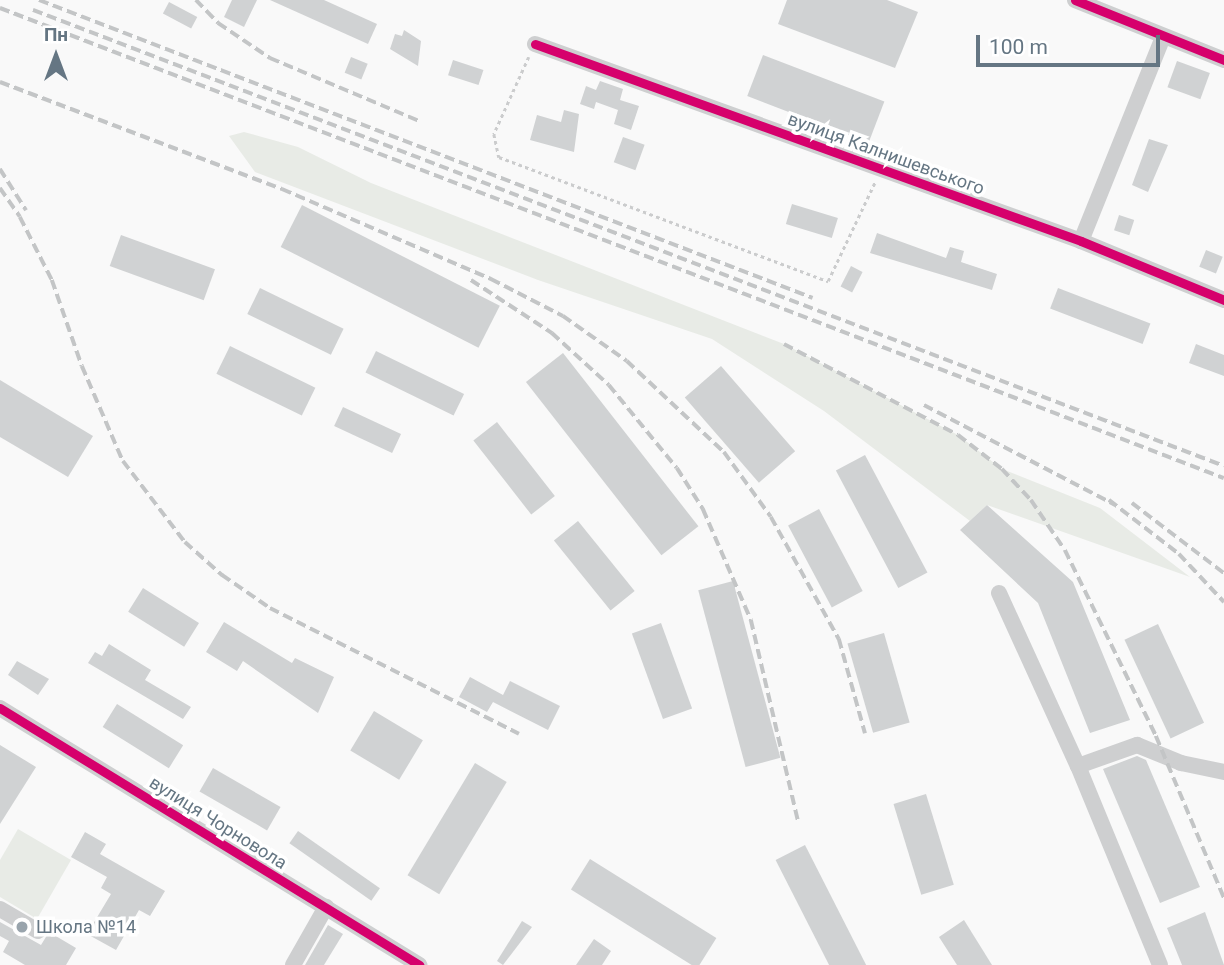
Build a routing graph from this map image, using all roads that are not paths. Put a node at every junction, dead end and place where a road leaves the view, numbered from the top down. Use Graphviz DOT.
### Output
graph roads {
  1 [pos="1075,0"];
  2 [pos="1163,37"];
  3 [pos="535,44"];
  4 [pos="1224,60"];
  5 [pos="1082,241"];
  6 [pos="1224,300"];
  7 [pos="999,593"];
  8 [pos="0,708"];
  9 [pos="1078,766"];
  10 [pos="1224,772"];
  11 [pos="326,907"];
  12 [pos="0,909"];
  13 [pos="38,931"];
  14 [pos="293,965"];
  15 [pos="420,965"];
  16 [pos="1160,965"];
  1 -- 2 [label="street"];
  2 -- 4 [label="street"];
  2 -- 5 [label="street"];
  3 -- 5 [label="street, вулиця Калнишевського"];
  5 -- 6 [label="street, вулиця Калнишевського"];
  7 -- 9 [label="street"];
  8 -- 11 [label="street, вулиця Чорновола"];
  9 -- 10 [label="street"];
  9 -- 16 [label="street"];
  11 -- 14 [label="street"];
  11 -- 15 [label="street, вулиця Чорновола"];
  12 -- 13 [label="street"];
}
